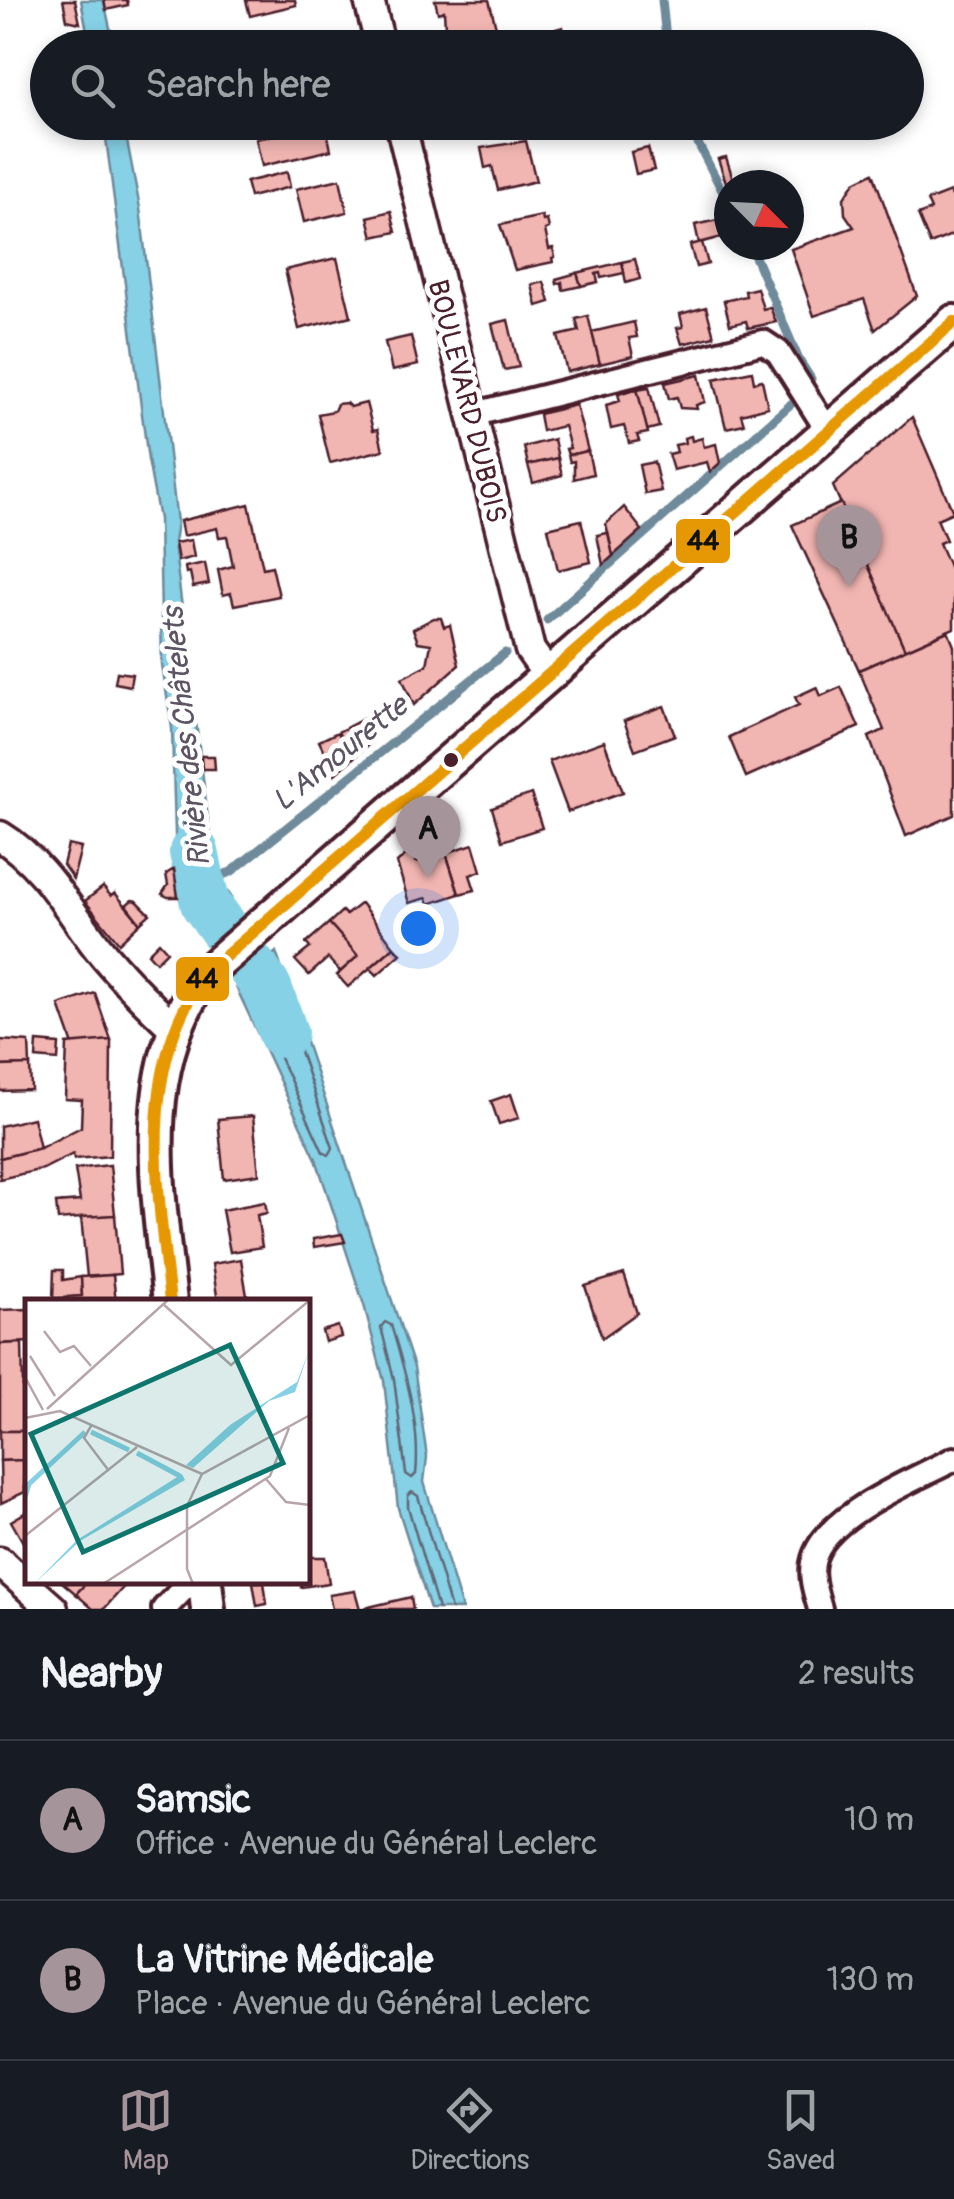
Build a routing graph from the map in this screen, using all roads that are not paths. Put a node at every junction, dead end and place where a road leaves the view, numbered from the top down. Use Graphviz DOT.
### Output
graph roads {
  1 [pos="370,0"];
  2 [pos="377,30"];
  3 [pos="404,140"];
  4 [pos="954,322"];
  5 [pos="472,415"];
  6 [pos="828,431"];
  7 [pos="547,674"];
  8 [pos="0,836"];
  9 [pos="174,1028"];
  10 [pos="170,1299"];
  11 [pos="954,1460"];
  12 [pos="0,1562"];
  13 [pos="25,1584"];
  14 [pos="25,1584"];
  15 [pos="188,1584"];
  16 [pos="204,1584"];
  17 [pos="54,1609"];
  18 [pos="164,1609"];
  19 [pos="208,1609"];
  20 [pos="820,1609"];
  1 -- 2 [label="street"];
  3 -- 5 [label="street, BOULEVARD DUBOIS"];
  4 -- 6 [label="main road"];
  5 -- 6 [label="street"];
  5 -- 7 [label="street, BOULEVARD DUBOIS"];
  6 -- 7 [label="main road"];
  7 -- 9 [label="main road"];
  8 -- 9 [label="street"];
  9 -- 10 [label="main road"];
  11 -- 20 [label="street"];
  12 -- 14 [label="street"];
  13 -- 17 [label="street"];
  15 -- 18 [label="street"];
  16 -- 19 [label="main road"];
}
